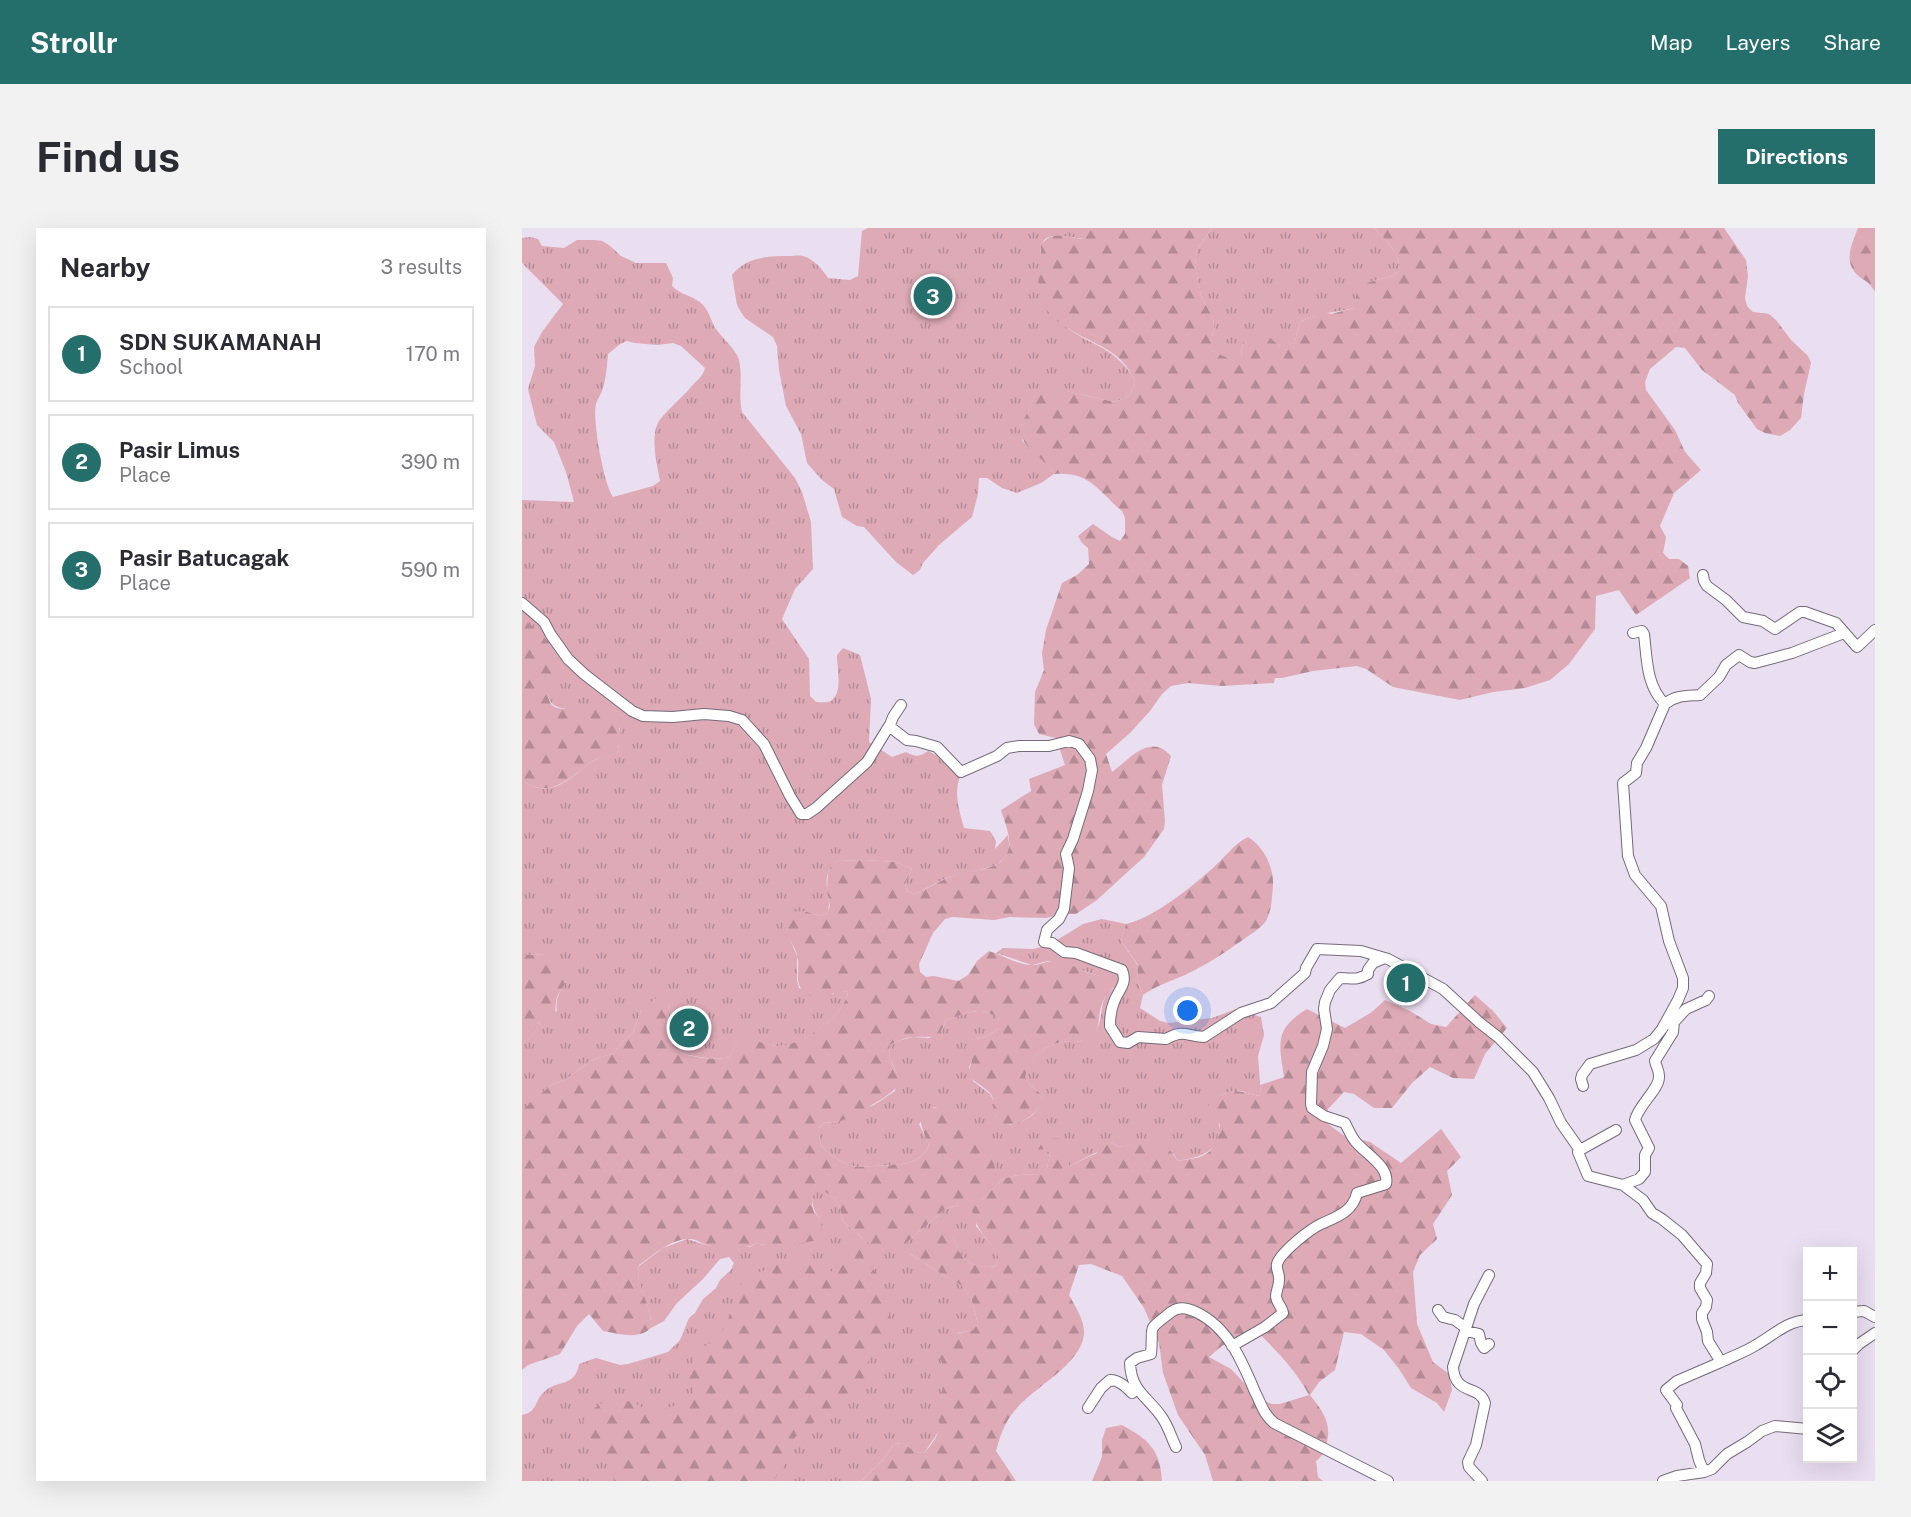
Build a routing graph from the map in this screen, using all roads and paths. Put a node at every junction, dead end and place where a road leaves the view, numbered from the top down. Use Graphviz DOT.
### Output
graph roads {
  1 [pos="1703,575"];
  2 [pos="522,603"];
  3 [pos="1875,630"];
  4 [pos="1634,633"];
  5 [pos="1844,633"];
  6 [pos="901,705"];
  7 [pos="1665,705"];
  8 [pos="890,725"];
  9 [pos="1388,959"];
  10 [pos="1709,996"];
  11 [pos="1583,1086"];
  12 [pos="1616,1130"];
  13 [pos="1580,1150"];
  14 [pos="1623,1185"];
  15 [pos="1489,1275"];
  16 [pos="1438,1310"];
  17 [pos="1857,1312"];
  18 [pos="1875,1317"];
  19 [pos="1803,1320"];
  20 [pos="1466,1328"];
  21 [pos="1875,1333"];
  22 [pos="1489,1344"];
  23 [pos="1857,1345"];
  24 [pos="1232,1346"];
  25 [pos="1721,1362"];
  26 [pos="1137,1389"];
  27 [pos="1088,1408"];
  28 [pos="1803,1429"];
  29 [pos="1176,1447"];
  30 [pos="1704,1472"];
  31 [pos="1388,1481"];
  32 [pos="1482,1481"];
  33 [pos="1663,1481"];
  1 -- 5 [label="street"];
  2 -- 8 [label="street"];
  3 -- 5 [label="street"];
  4 -- 7 [label="street"];
  5 -- 7 [label="street"];
  6 -- 8 [label="street"];
  7 -- 11 [label="street"];
  8 -- 9 [label="street"];
  9 -- 13 [label="street"];
  9 -- 24 [label="street"];
  10 -- 14 [label="street"];
  12 -- 13 [label="street"];
  13 -- 14 [label="street"];
  14 -- 25 [label="street"];
  15 -- 20 [label="street"];
  16 -- 20 [label="street"];
  17 -- 18 [label="street"];
  19 -- 25 [label="street"];
  20 -- 22 [label="street"];
  20 -- 32 [label="street"];
  21 -- 23 [label="street"];
  24 -- 26 [label="street"];
  24 -- 31 [label="street"];
  25 -- 30 [label="street"];
  26 -- 27 [label="street"];
  26 -- 29 [label="street"];
  28 -- 30 [label="street"];
  30 -- 33 [label="street"];
}
